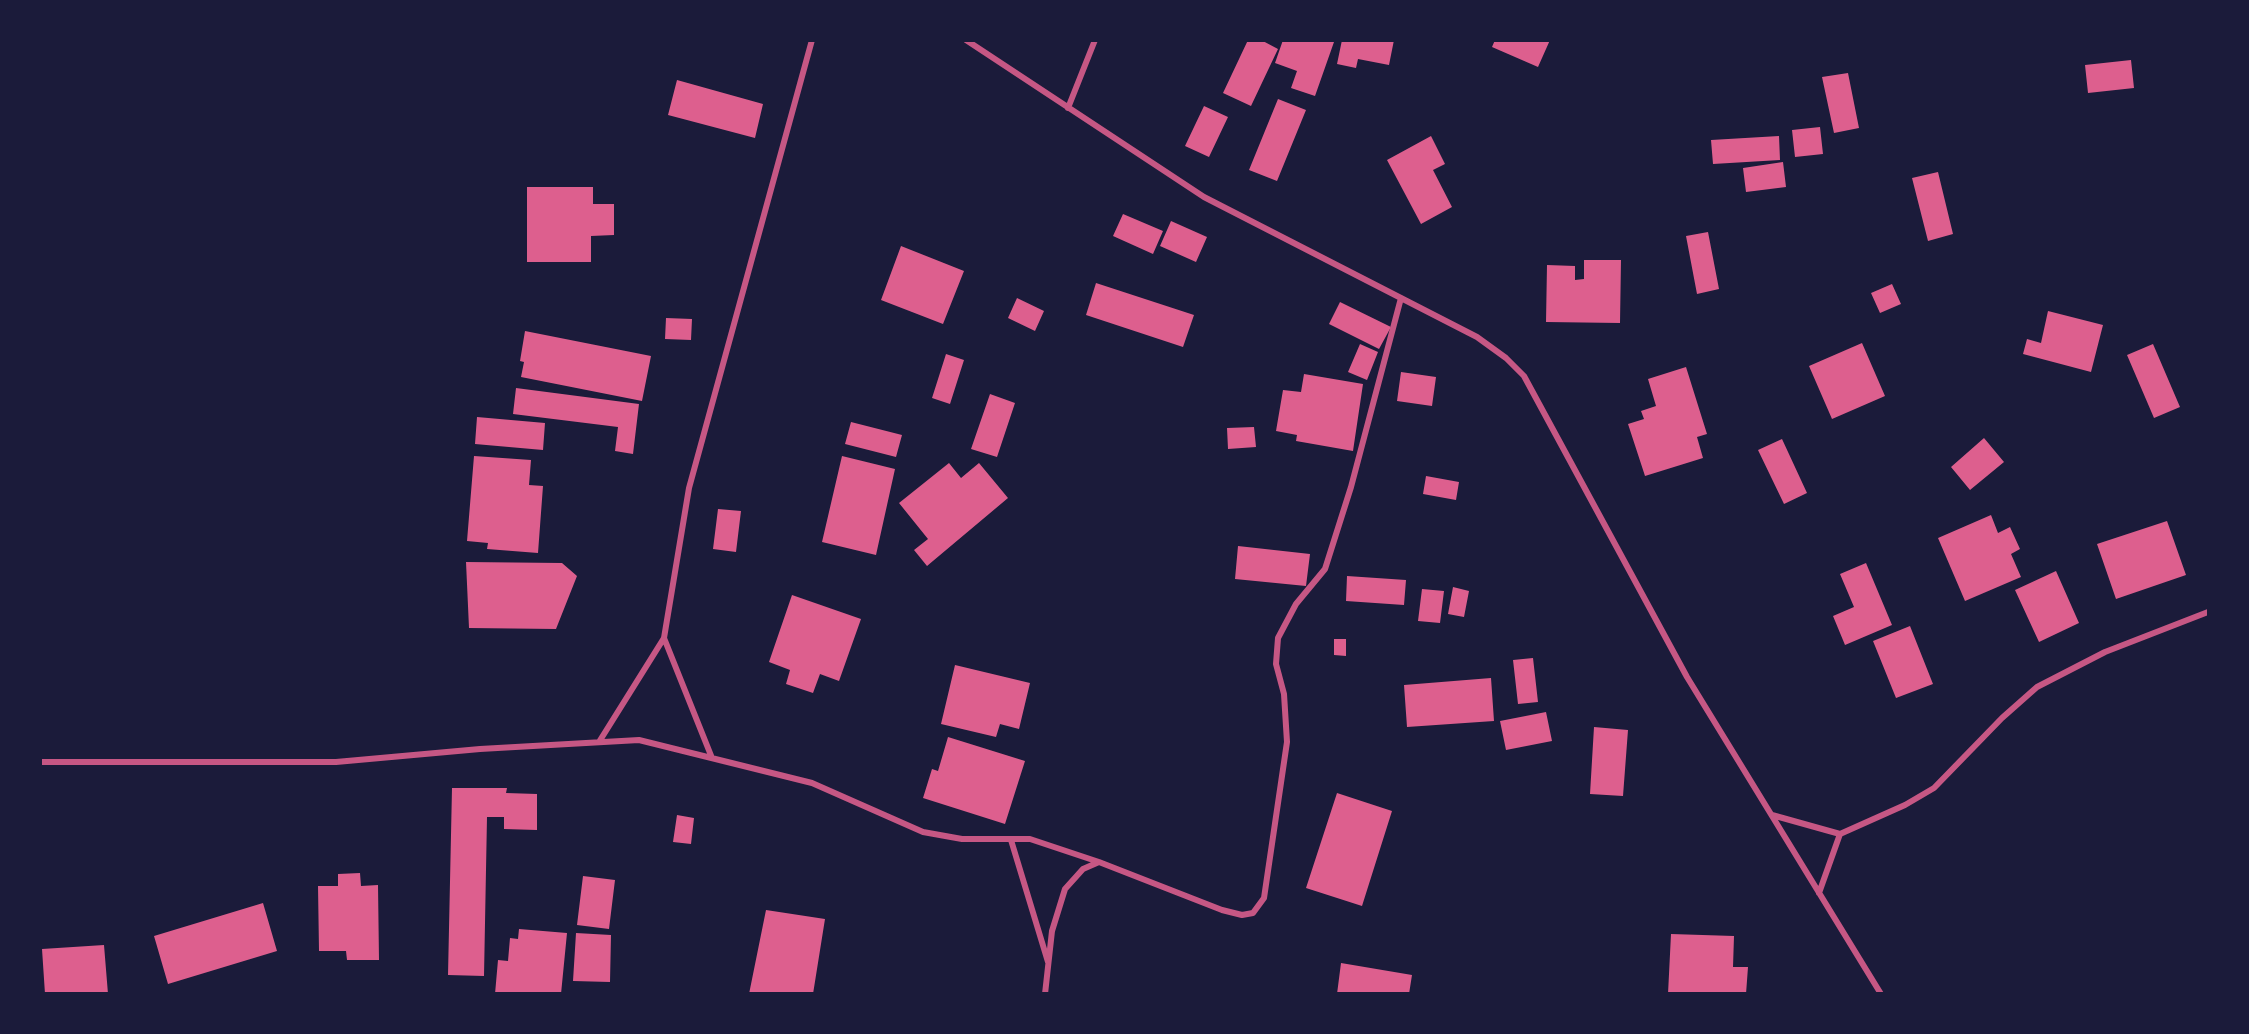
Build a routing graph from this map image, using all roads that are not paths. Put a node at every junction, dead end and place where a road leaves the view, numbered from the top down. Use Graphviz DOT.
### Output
graph roads {
  1 [pos="812,40"];
  2 [pos="966,40"];
  3 [pos="1095,40"];
  4 [pos="1068,108"];
  5 [pos="1401,298"];
  6 [pos="2208,612"];
  7 [pos="664,638"];
  8 [pos="599,742"];
  9 [pos="712,758"];
  10 [pos="40,762"];
  11 [pos="1771,815"];
  12 [pos="1840,834"];
  13 [pos="1011,840"];
  14 [pos="1099,862"];
  15 [pos="1820,893"];
  16 [pos="1049,966"];
  17 [pos="1045,993"];
  18 [pos="1881,993"];
  1 -- 7 [label="street"];
  2 -- 4 [label="street"];
  3 -- 4 [label="street"];
  4 -- 5 [label="street"];
  5 -- 11 [label="street"];
  5 -- 14 [label="street"];
  6 -- 12 [label="street"];
  7 -- 8 [label="street"];
  7 -- 9 [label="street"];
  8 -- 9 [label="street"];
  8 -- 10 [label="street"];
  9 -- 13 [label="street"];
  11 -- 12 [label="street"];
  11 -- 15 [label="street"];
  12 -- 15 [label="street"];
  13 -- 14 [label="street"];
  13 -- 16 [label="street"];
  14 -- 16 [label="street"];
  15 -- 18 [label="street"];
  16 -- 17 [label="street"];
}
